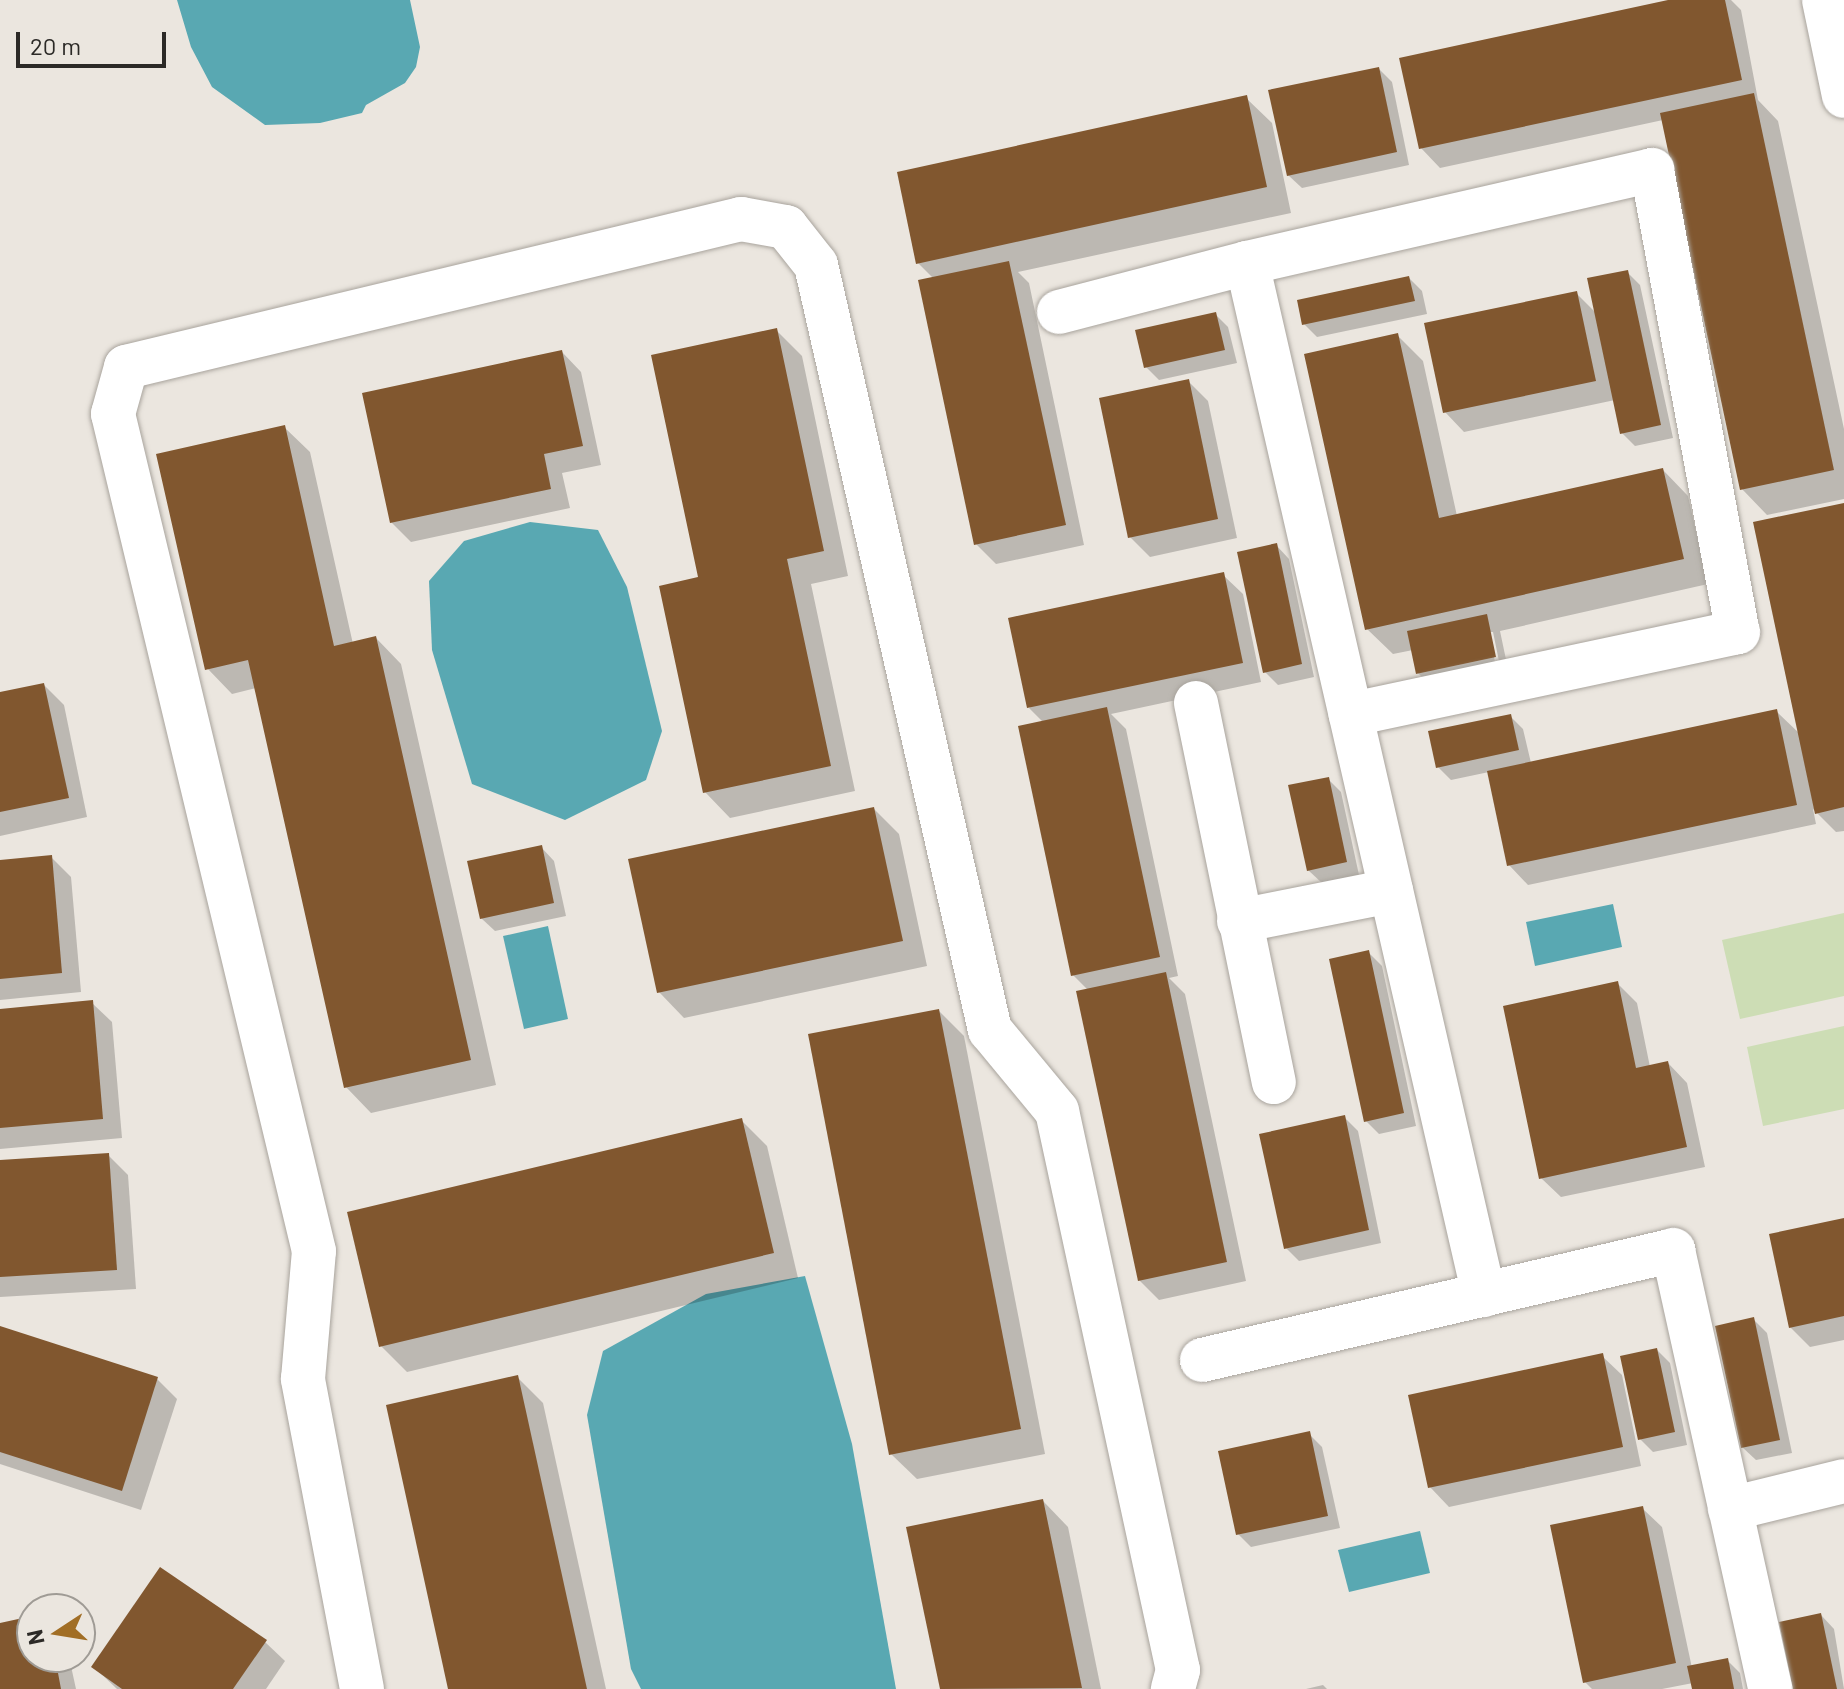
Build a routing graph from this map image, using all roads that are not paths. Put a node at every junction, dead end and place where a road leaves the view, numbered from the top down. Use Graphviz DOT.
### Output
graph roads {
  1 [pos="1824,0"];
  2 [pos="1844,96"];
  3 [pos="1247,263"];
  4 [pos="1059,312"];
  5 [pos="1196,703"];
  6 [pos="1351,714"];
  7 [pos="1391,891"];
  8 [pos="1239,921"];
  9 [pos="1274,1082"];
  10 [pos="1484,1295"];
  11 [pos="1202,1360"];
  12 [pos="1844,1481"];
  13 [pos="1730,1509"];
  14 [pos="362,1689"];
  15 [pos="1173,1689"];
  16 [pos="1770,1689"];
  1 -- 2 [label="lane"];
  3 -- 4 [label="lane"];
  3 -- 6 [label="lane"];
  3 -- 6 [label="lane"];
  5 -- 8 [label="lane"];
  6 -- 7 [label="lane"];
  7 -- 8 [label="lane"];
  7 -- 10 [label="lane"];
  8 -- 9 [label="lane"];
  10 -- 11 [label="lane"];
  10 -- 13 [label="lane"];
  12 -- 13 [label="lane"];
  13 -- 16 [label="lane"];
  14 -- 15 [label="lane"];
}
